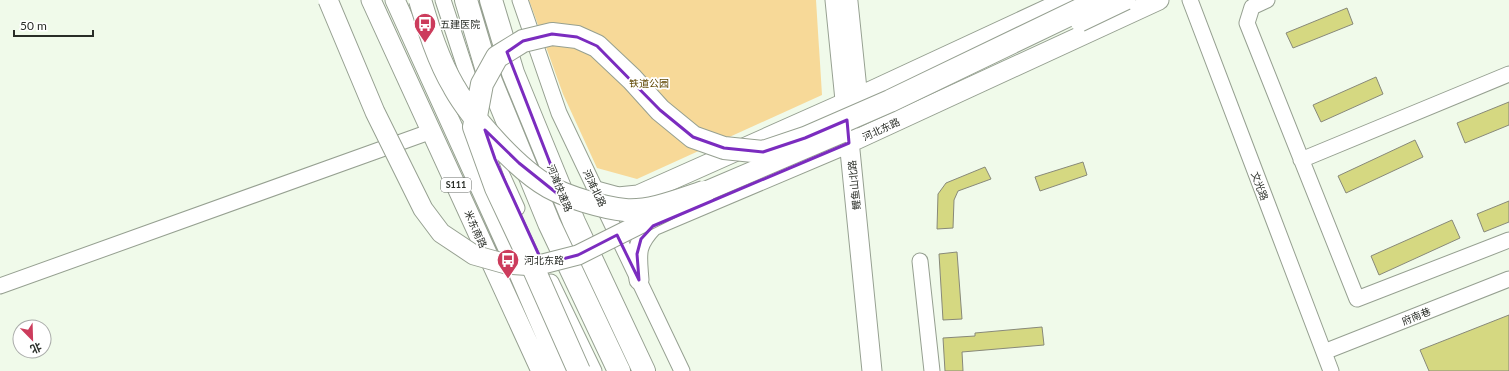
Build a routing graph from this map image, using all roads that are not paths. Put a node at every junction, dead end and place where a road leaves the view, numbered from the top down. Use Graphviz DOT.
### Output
graph roads {
  1 [pos="328,0"];
  2 [pos="371,0"];
  3 [pos="395,0"];
  4 [pos="420,0"];
  5 [pos="443,0"];
  6 [pos="466,0"];
  7 [pos="491,0"];
  8 [pos="520,0"];
  9 [pos="835,0"];
  10 [pos="848,0"];
  11 [pos="1067,0"];
  12 [pos="1100,0"];
  13 [pos="1126,0"];
  14 [pos="1159,0"];
  15 [pos="1190,0"];
  16 [pos="1267,0"];
  17 [pos="1509,74"];
  18 [pos="851,100"];
  19 [pos="432,131"];
  20 [pos="855,141"];
  21 [pos="495,159"];
  22 [pos="1301,160"];
  23 [pos="472,169"];
  24 [pos="692,171"];
  25 [pos="453,178"];
  26 [pos="596,190"];
  27 [pos="705,198"];
  28 [pos="1509,240"];
  29 [pos="920,261"];
  30 [pos="1509,279"];
  31 [pos="639,280"];
  32 [pos="0,286"];
  33 [pos="1324,352"];
  34 [pos="541,371"];
  35 [pos="561,371"];
  36 [pos="579,371"];
  37 [pos="594,371"];
  38 [pos="619,371"];
  39 [pos="644,371"];
  40 [pos="682,371"];
  41 [pos="872,371"];
  42 [pos="884,371"];
  43 [pos="932,371"];
  44 [pos="1331,371"];
  1 -- 27 [label="main road, bridge"];
  2 -- 19 [label="main road, 米东南路 / S111"];
  3 -- 23 [label="main road, 米东南路 / S111"];
  4 -- 27 [label="highway, bridge"];
  5 -- 21 [label="street"];
  6 -- 38 [label="highway"];
  7 -- 39 [label="highway, 河滩快速路"];
  8 -- 26 [label="street, 河滩北路"];
  9 -- 18 [label="main road, 鲤鱼山北路"];
  10 -- 18 [label="main road, 鲤鱼山北路"];
  11 -- 18 [label="main road"];
  12 -- 36 [label="highway, bridge"];
  13 -- 27 [label="main road, bridge"];
  14 -- 20 [label="main road, 河北东路"];
  15 -- 33 [label="street, 文光路"];
  16 -- 22 [label="street"];
  17 -- 22 [label="street"];
  18 -- 20 [label="main road, 鲤鱼山北路"];
  18 -- 24 [label="main road"];
  19 -- 25 [label="main road, 米东南路 / S111"];
  19 -- 32 [label="street"];
  20 -- 27 [label="main road, 河北东路"];
  20 -- 41 [label="main road, 鲤鱼山北路"];
  20 -- 42 [label="main road, 鲤鱼山北路"];
  21 -- 23 [label="street"];
  21 -- 37 [label="street"];
  22 -- 28 [label="street"];
  23 -- 25 [label="street"];
  23 -- 35 [label="main road, 米东南路 / S111"];
  24 -- 26 [label="main road"];
  24 -- 27 [label="main road"];
  25 -- 34 [label="main road, 米东南路 / S111"];
  26 -- 31 [label="street, 河滩北路"];
  27 -- 31 [label="main road, 河北东路"];
  29 -- 43 [label="street"];
  30 -- 33 [label="street, 府南巷"];
  31 -- 40 [label="street, 河滩北路"];
  33 -- 44 [label="street, 文光路"];
}
